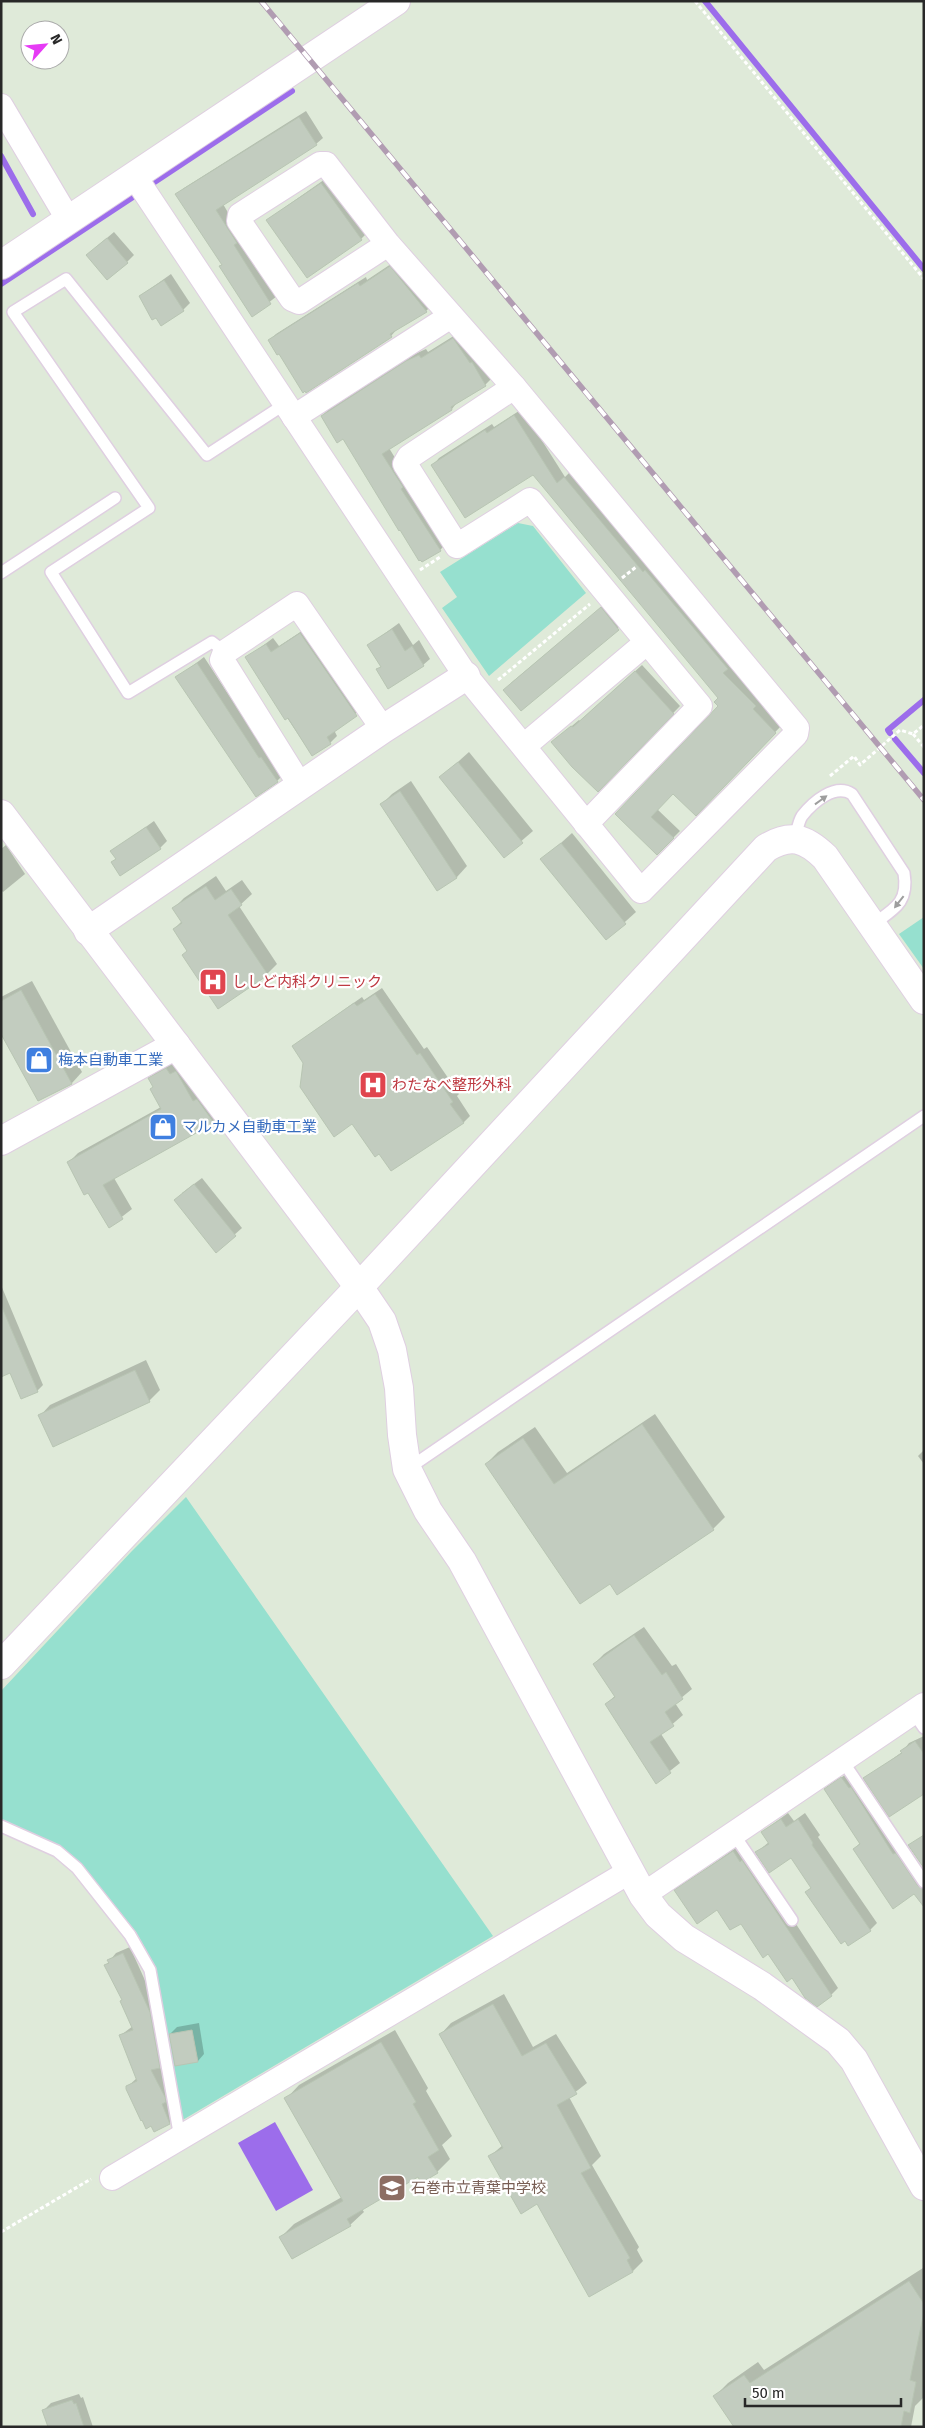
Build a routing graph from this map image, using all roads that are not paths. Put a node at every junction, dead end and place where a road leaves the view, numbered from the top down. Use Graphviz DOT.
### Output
graph roads {
  1 [pos="396,1"];
  2 [pos="1,106"];
  3 [pos="135,177"];
  4 [pos="68,220"];
  5 [pos="388,244"];
  6 [pos="1,265"];
  7 [pos="450,316"];
  8 [pos="514,387"];
  9 [pos="290,410"];
  10 [pos="114,498"];
  11 [pos="1,573"];
  12 [pos="646,642"];
  13 [pos="225,652"];
  14 [pos="466,676"];
  15 [pos="383,729"];
  16 [pos="524,746"];
  17 [pos="300,785"];
  18 [pos="1,814"];
  19 [pos="586,824"];
  20 [pos="795,839"];
  21 [pos="872,925"];
  22 [pos="88,930"];
  23 [pos="924,1000"];
  24 [pos="176,1045"];
  25 [pos="924,1116"];
  26 [pos="1,1141"];
  27 [pos="359,1287"];
  28 [pos="407,1469"];
  29 [pos="1,1666"];
  30 [pos="920,1715"];
  31 [pos="842,1760"];
  32 [pos="1,1826"];
  33 [pos="733,1833"];
  34 [pos="629,1872"];
  35 [pos="924,1882"];
  36 [pos="642,1895"];
  37 [pos="792,1920"];
  38 [pos="180,2138"];
  39 [pos="112,2178"];
  40 [pos="924,2186"];
  1 -- 3 [label="street"];
  2 -- 4 [label="street"];
  3 -- 4 [label="street"];
  3 -- 9 [label="street"];
  4 -- 6 [label="street"];
  5 -- 5 [label="street"];
  5 -- 7 [label="street"];
  7 -- 8 [label="street"];
  7 -- 9 [label="street"];
  8 -- 12 [label="street"];
  8 -- 19 [label="street"];
  9 -- 13 [label="lane"];
  9 -- 14 [label="street"];
  10 -- 11 [label="lane"];
  12 -- 16 [label="street"];
  12 -- 19 [label="street"];
  13 -- 15 [label="street"];
  13 -- 17 [label="street"];
  14 -- 15 [label="street"];
  14 -- 16 [label="street"];
  15 -- 17 [label="street"];
  16 -- 19 [label="street"];
  17 -- 22 [label="street"];
  18 -- 22 [label="street"];
  20 -- 21 [label="street"];
  20 -- 21 [label="lane, one-way"];
  20 -- 27 [label="street"];
  21 -- 23 [label="street"];
  22 -- 24 [label="street"];
  24 -- 26 [label="street"];
  24 -- 27 [label="street"];
  25 -- 28 [label="lane"];
  27 -- 28 [label="street"];
  27 -- 29 [label="street"];
  28 -- 34 [label="street"];
  30 -- 31 [label="street"];
  31 -- 33 [label="street"];
  31 -- 35 [label="lane"];
  32 -- 38 [label="lane"];
  33 -- 36 [label="street"];
  33 -- 37 [label="lane"];
  34 -- 36 [label="street"];
  34 -- 38 [label="street"];
  36 -- 40 [label="street"];
  38 -- 39 [label="street"];
}
